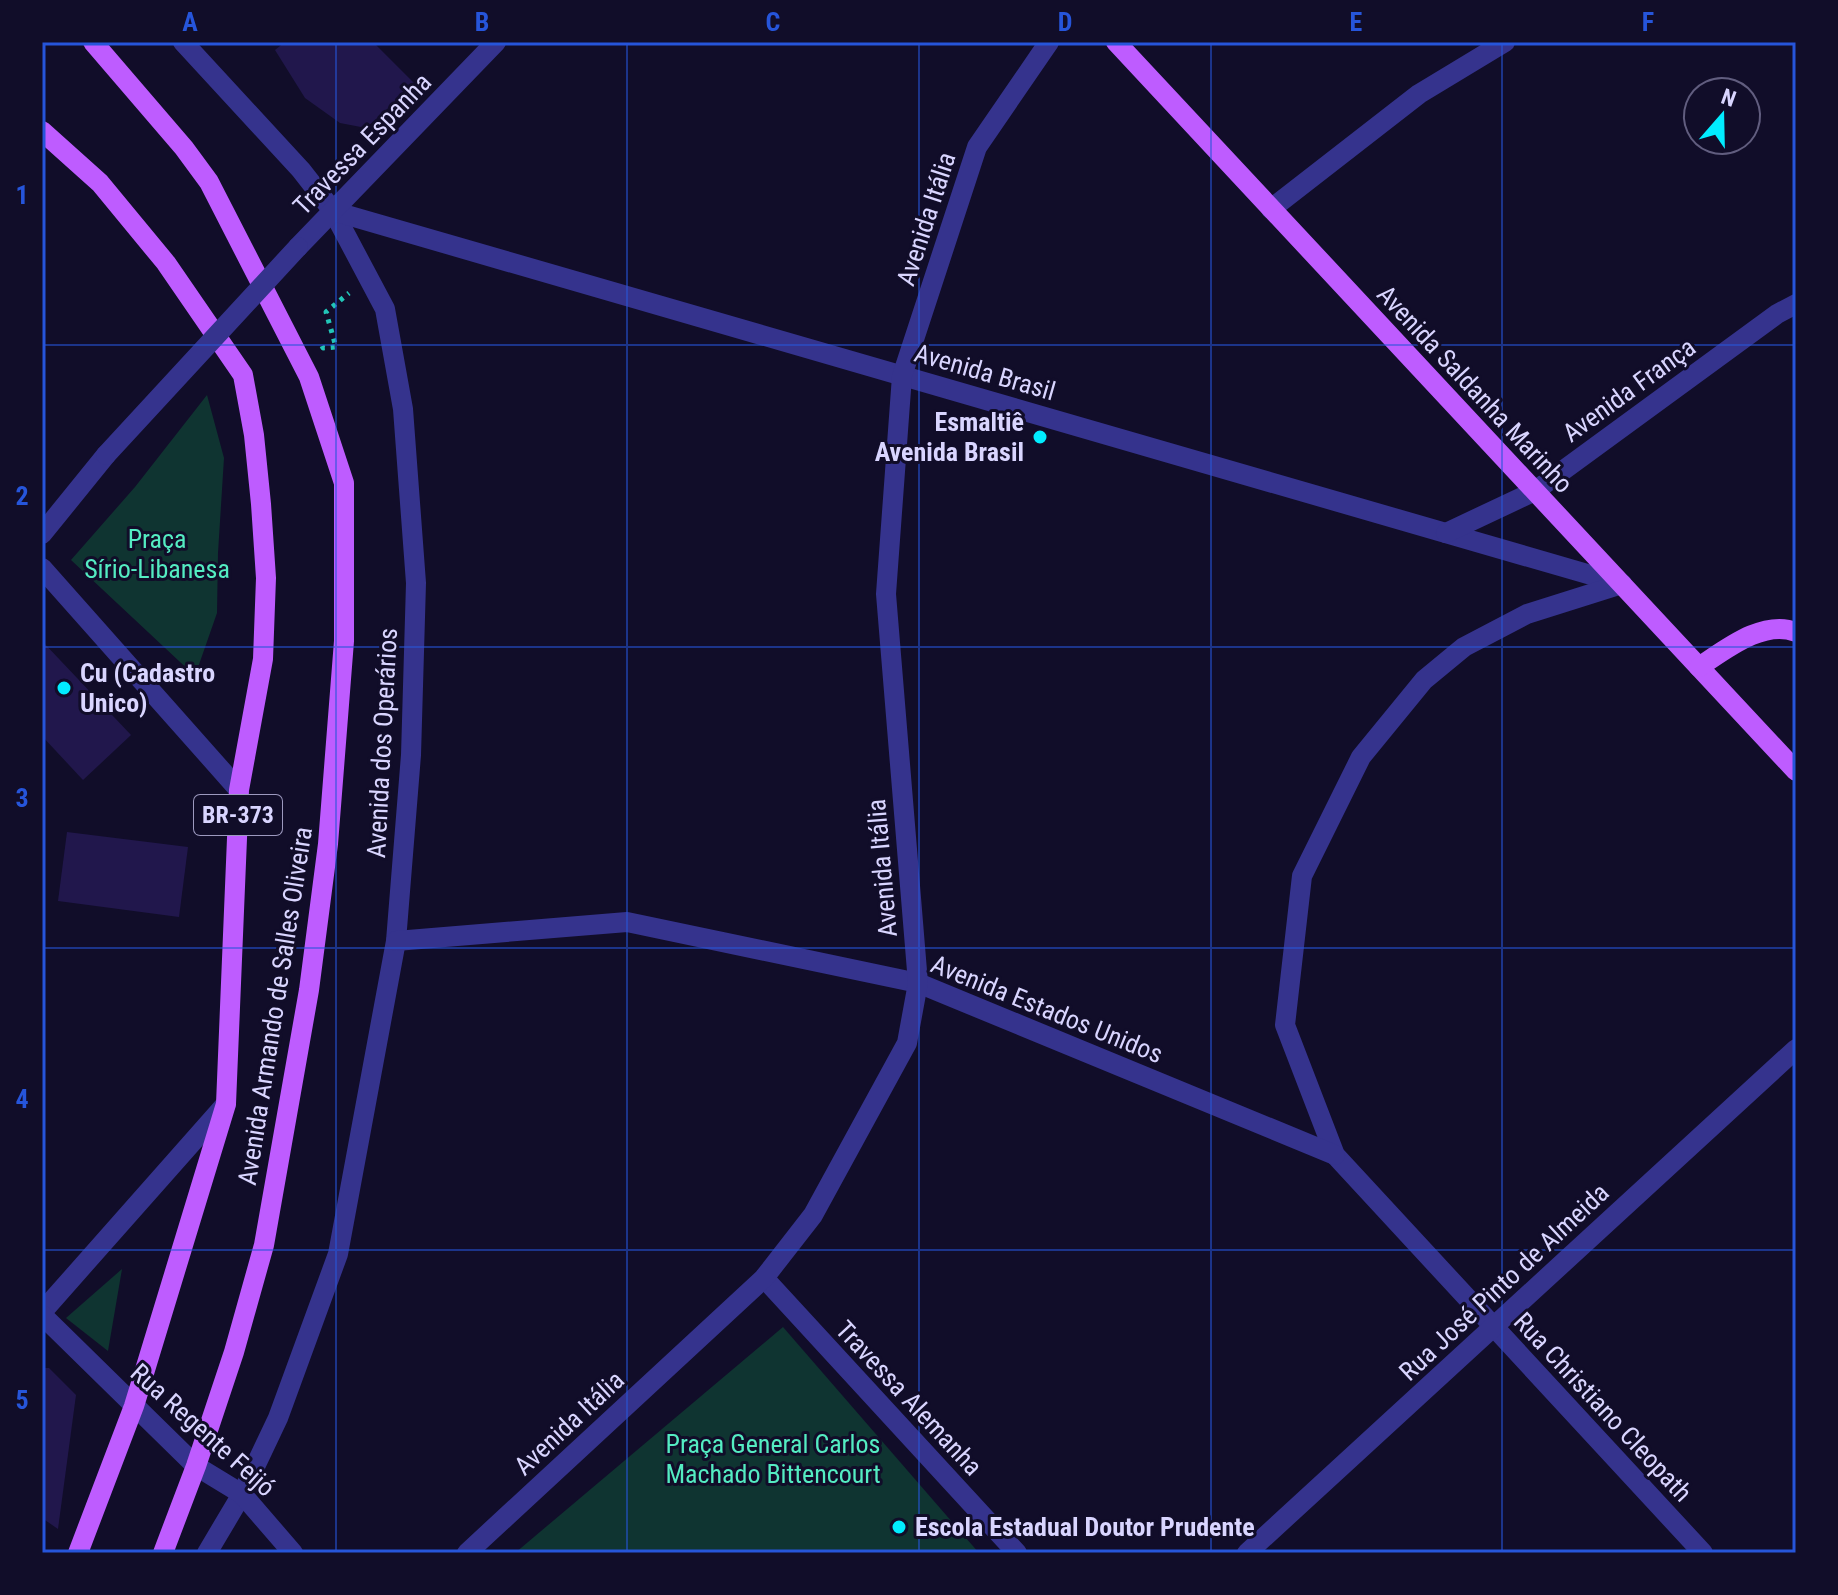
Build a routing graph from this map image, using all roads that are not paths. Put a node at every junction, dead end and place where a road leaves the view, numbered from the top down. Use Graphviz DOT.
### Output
graph roads {
  1 [pos="93,42"];
  2 [pos="183,42"];
  3 [pos="496,42"];
  4 [pos="1049,42"];
  5 [pos="1116,42"];
  6 [pos="1505,42"];
  7 [pos="42,131"];
  8 [pos="1271,209"];
  9 [pos="333,211"];
  10 [pos="1796,304"];
  11 [pos="902,376"];
  12 [pos="1535,491"];
  13 [pos="1446,533"];
  14 [pos="42,534"];
  15 [pos="42,568"];
  16 [pos="1622,584"];
  17 [pos="1796,632"];
  18 [pos="1699,667"];
  19 [pos="1796,771"];
  20 [pos="239,790"];
  21 [pos="396,941"];
  22 [pos="918,983"];
  23 [pos="1796,1049"];
  24 [pos="226,1104"];
  25 [pos="1335,1155"];
  26 [pos="764,1278"];
  27 [pos="42,1313"];
  28 [pos="1493,1328"];
  29 [pos="134,1406"];
  30 [pos="196,1466"];
  31 [pos="242,1494"];
  32 [pos="78,1553"];
  33 [pos="163,1553"];
  34 [pos="207,1553"];
  35 [pos="293,1553"];
  36 [pos="467,1553"];
  37 [pos="1017,1553"];
  38 [pos="1247,1553"];
  39 [pos="1703,1553"];
  1 -- 30 [label="main road, Avenida Armando de Salles Oliveira"];
  2 -- 9 [label="street, Avenida dos Operários"];
  3 -- 9 [label="street, Travessa Espanha"];
  4 -- 11 [label="street, Avenida Itália"];
  5 -- 8 [label="main road, Avenida Saldanha Marinho"];
  6 -- 8 [label="street"];
  7 -- 20 [label="main road, Avenida Armando de Salles Oliveira / BR-373"];
  8 -- 12 [label="main road, Avenida Saldanha Marinho"];
  9 -- 11 [label="street, Avenida Brasil"];
  9 -- 14 [label="street, Travessa Espanha, bridge"];
  9 -- 21 [label="street, Avenida dos Operários"];
  10 -- 12 [label="street, Avenida França"];
  11 -- 13 [label="street, Avenida Brasil"];
  11 -- 22 [label="street, Avenida Itália"];
  12 -- 13 [label="street, Avenida França"];
  12 -- 16 [label="main road, Avenida Saldanha Marinho"];
  13 -- 16 [label="street, Avenida Brasil"];
  15 -- 20 [label="street"];
  16 -- 18 [label="main road, Avenida Saldanha Marinho"];
  16 -- 25 [label="street"];
  17 -- 18 [label="main road"];
  18 -- 19 [label="main road, Avenida Saldanha Marinho"];
  20 -- 24 [label="main road, Avenida Armando de Salles Oliveira / BR-373"];
  21 -- 22 [label="street, Avenida Estados Unidos"];
  21 -- 31 [label="street, Avenida dos Operários"];
  22 -- 25 [label="street, Avenida Estados Unidos"];
  22 -- 26 [label="street, Avenida Itália"];
  23 -- 28 [label="street, Rua José Pinto de Almeida"];
  24 -- 27 [label="street"];
  24 -- 29 [label="main road, Avenida Armando de Salles Oliveira / BR-373"];
  25 -- 28 [label="street, Rua Christiano Cleopath"];
  26 -- 36 [label="street, Avenida Itália"];
  26 -- 37 [label="street, Travessa Alemanha"];
  27 -- 29 [label="street, Rua Regente Feijó"];
  28 -- 38 [label="street, Rua José Pinto de Almeida"];
  28 -- 39 [label="street, Rua Christiano Cleopath"];
  29 -- 30 [label="street, Rua Regente Feijó"];
  29 -- 32 [label="main road, Avenida Armando de Salles Oliveira / BR-373"];
  30 -- 31 [label="street, Rua Regente Feijó"];
  30 -- 33 [label="main road, Avenida Armando de Salles Oliveira"];
  31 -- 34 [label="street, Avenida dos Operários"];
  31 -- 35 [label="street, Rua Regente Feijó"];
}
